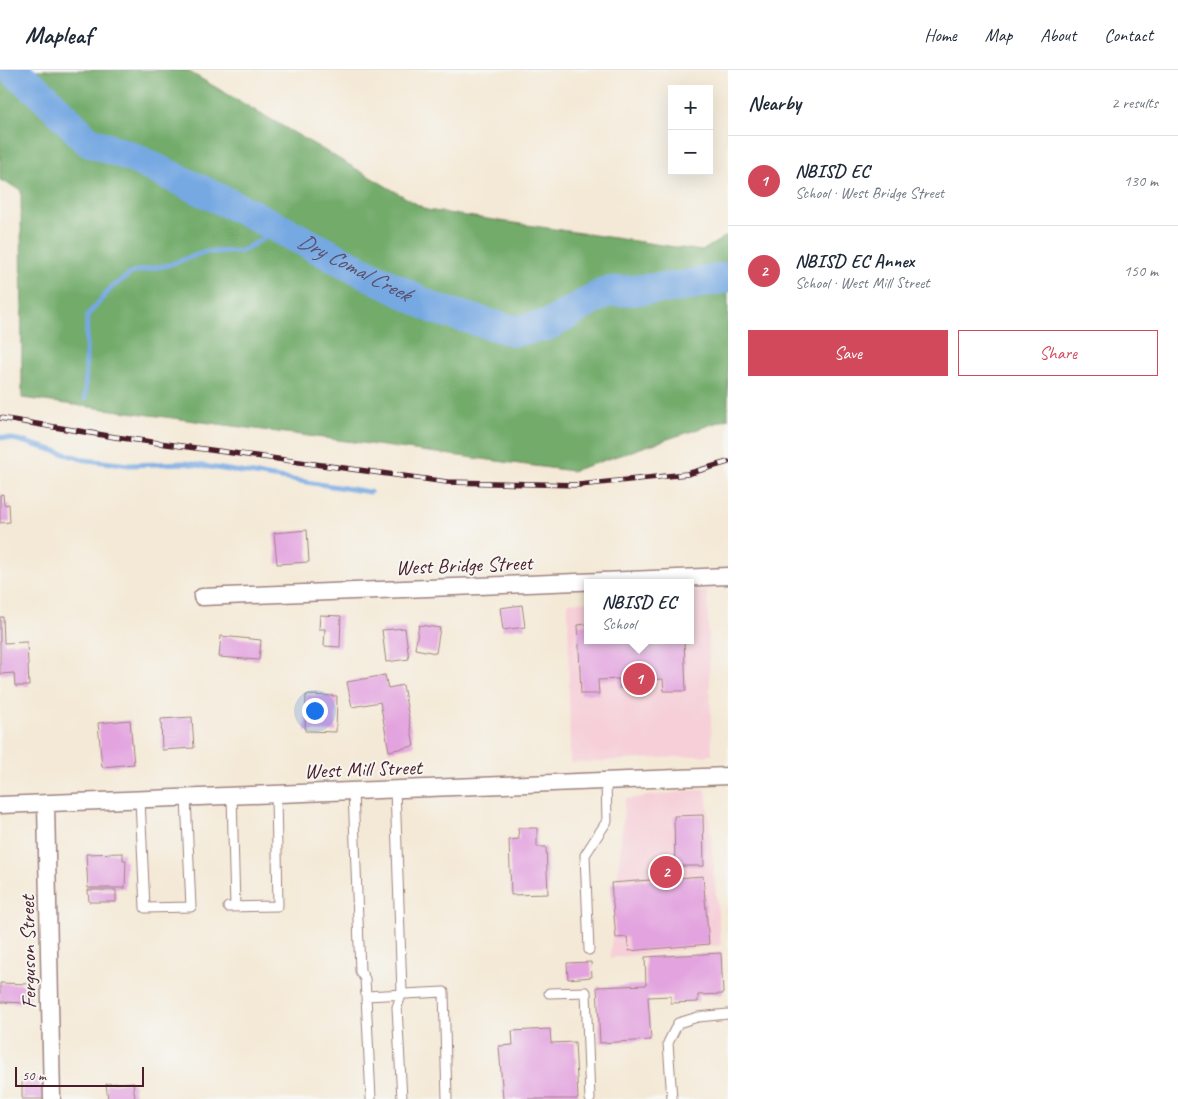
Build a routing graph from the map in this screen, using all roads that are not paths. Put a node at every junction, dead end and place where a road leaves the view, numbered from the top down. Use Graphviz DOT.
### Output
graph roads {
  1 [pos="728,581"];
  2 [pos="694,582"];
  3 [pos="584,585"];
  4 [pos="202,597"];
  5 [pos="728,776"];
  6 [pos="606,781"];
  7 [pos="395,789"];
  8 [pos="353,791"];
  9 [pos="276,794"];
  10 [pos="232,796"];
  11 [pos="186,798"];
  12 [pos="140,800"];
  13 [pos="46,804"];
  14 [pos="0,805"];
  15 [pos="590,950"];
  16 [pos="402,993"];
  17 [pos="549,993"];
  18 [pos="366,996"];
  19 [pos="728,1014"];
  20 [pos="52,1099"];
  21 [pos="372,1099"];
  22 [pos="402,1099"];
  23 [pos="447,1099"];
  24 [pos="590,1099"];
  25 [pos="672,1099"];
  1 -- 2 [label="street, West Bridge Street"];
  3 -- 4 [label="street, West Bridge Street"];
  5 -- 6 [label="street, West Mill Street"];
  6 -- 7 [label="street, West Mill Street"];
  6 -- 15 [label="lane"];
  7 -- 8 [label="street, West Mill Street"];
  7 -- 16 [label="lane"];
  8 -- 9 [label="street, West Mill Street"];
  8 -- 18 [label="lane"];
  9 -- 10 [label="street, West Mill Street"];
  9 -- 10 [label="lane"];
  10 -- 11 [label="street, West Mill Street"];
  11 -- 12 [label="street, West Mill Street"];
  11 -- 12 [label="lane"];
  12 -- 13 [label="street, West Mill Street"];
  13 -- 14 [label="street, West Mill Street"];
  13 -- 20 [label="street, Ferguson Street"];
  16 -- 18 [label="lane"];
  16 -- 22 [label="lane"];
  16 -- 23 [label="lane"];
  17 -- 24 [label="lane"];
  18 -- 21 [label="lane"];
  19 -- 25 [label="lane"];
}
